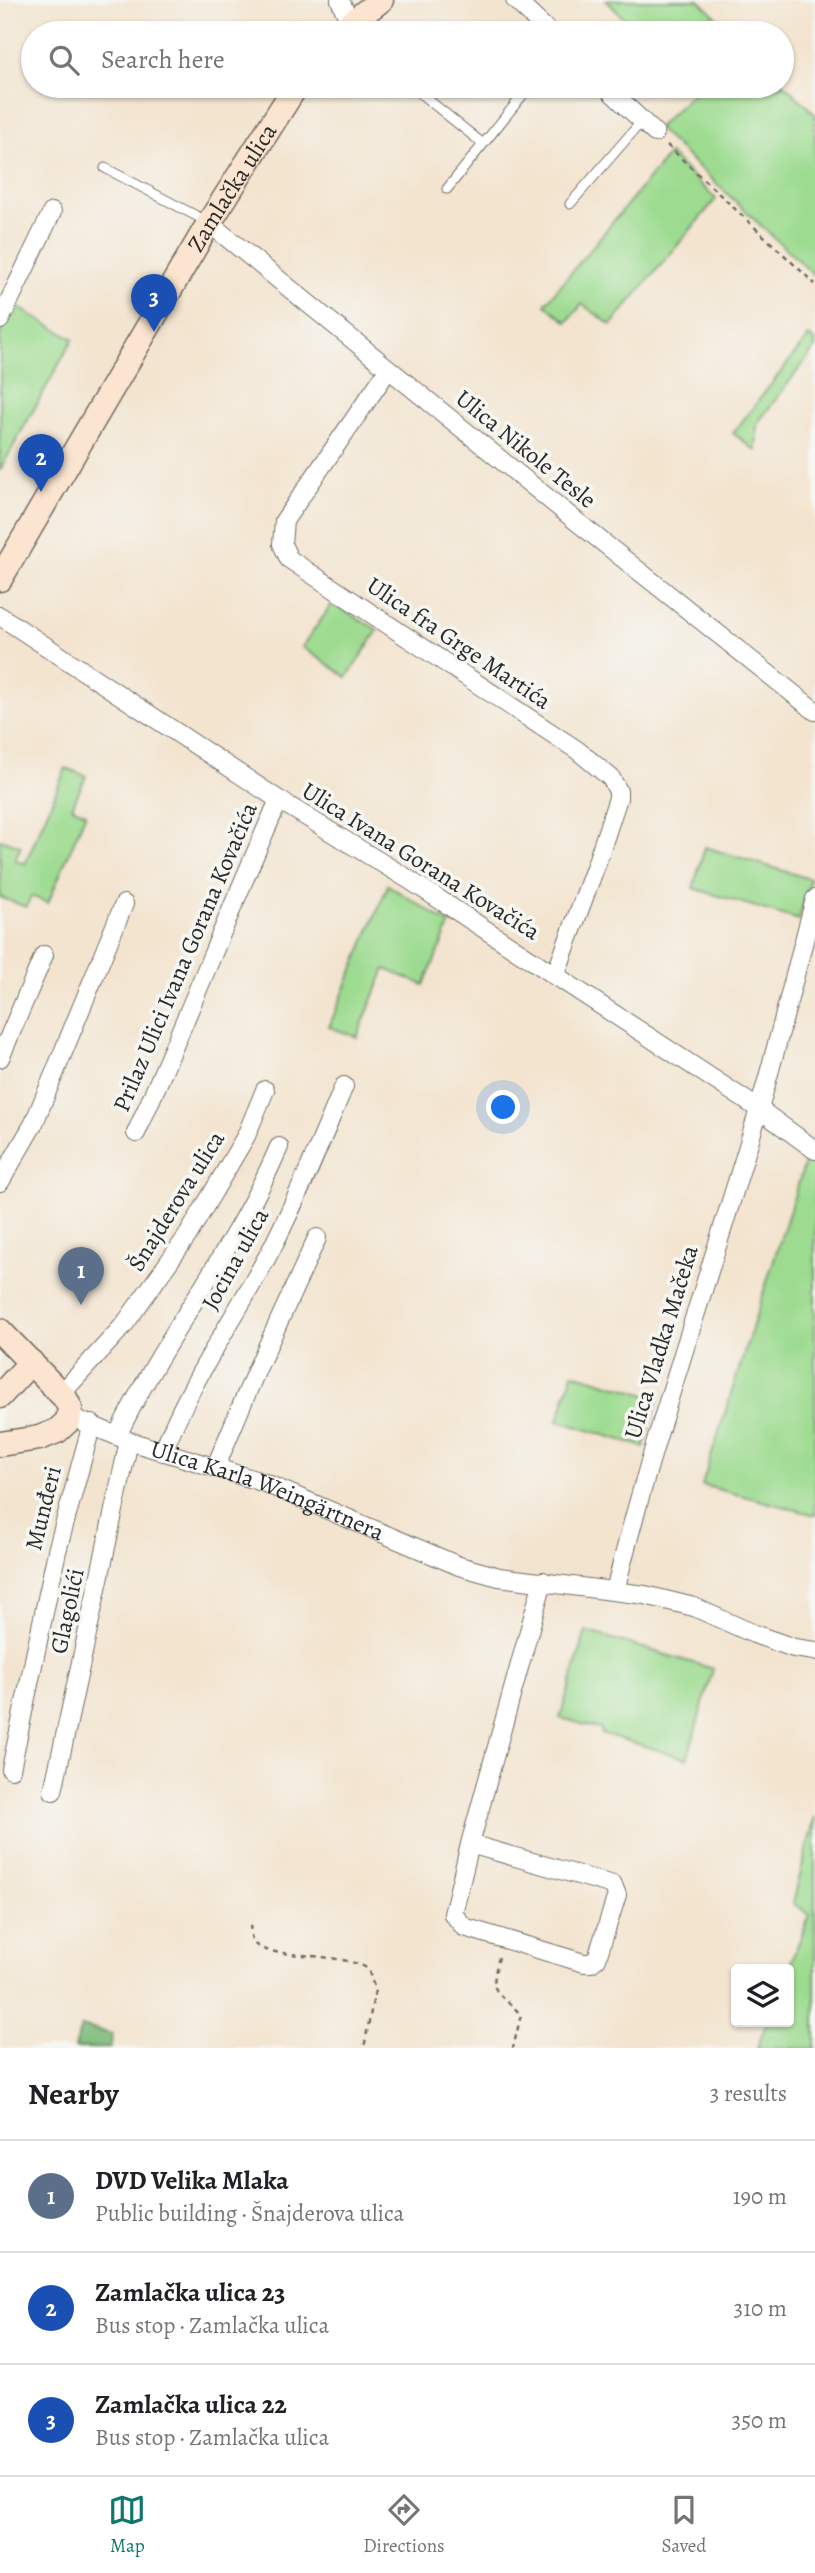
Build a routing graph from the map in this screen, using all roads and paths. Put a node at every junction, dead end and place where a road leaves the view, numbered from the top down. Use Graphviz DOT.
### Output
graph roads {
  1 [pos="340,0"];
  2 [pos="381,0"];
  3 [pos="515,0"];
  4 [pos="343,21"];
  5 [pos="353,21"];
  6 [pos="537,21"];
  7 [pos="288,98"];
  8 [pos="426,98"];
  9 [pos="520,98"];
  10 [pos="618,98"];
  11 [pos="648,127"];
  12 [pos="482,143"];
  13 [pos="104,168"];
  14 [pos="447,189"];
  15 [pos="570,204"];
  16 [pos="52,212"];
  17 [pos="209,223"];
  18 [pos="815,284"];
  19 [pos="0,320"];
  20 [pos="388,370"];
  21 [pos="0,579"];
  22 [pos="0,616"];
  23 [pos="815,711"];
  24 [pos="279,800"];
  25 [pos="815,900"];
  26 [pos="124,904"];
  27 [pos="44,956"];
  28 [pos="555,976"];
  29 [pos="0,1058"];
  30 [pos="344,1086"];
  31 [pos="265,1090"];
  32 [pos="759,1109"];
  33 [pos="136,1133"];
  34 [pos="279,1147"];
  35 [pos="815,1150"];
  36 [pos="0,1182"];
  37 [pos="317,1238"];
  38 [pos="0,1331"];
  39 [pos="30,1362"];
  40 [pos="0,1396"];
  41 [pos="74,1411"];
  42 [pos="123,1438"];
  43 [pos="0,1444"];
  44 [pos="163,1452"];
  45 [pos="216,1466"];
  46 [pos="543,1581"];
  47 [pos="615,1591"];
  48 [pos="815,1651"];
  49 [pos="11,1769"];
  50 [pos="53,1791"];
  51 [pos="470,1844"];
  52 [pos="250,1925"];
  53 [pos="504,1940"];
  54 [pos="364,2048"];
  55 [pos="513,2048"];
  1 -- 4 [label="street"];
  2 -- 5 [label="street"];
  3 -- 6 [label="street"];
  7 -- 17 [label="street, Zamlačka ulica"];
  8 -- 12 [label="lane"];
  9 -- 12 [label="lane"];
  10 -- 11 [label="street"];
  11 -- 15 [label="lane"];
  11 -- 18 [label="path"];
  12 -- 14 [label="lane"];
  13 -- 17 [label="lane"];
  16 -- 19 [label="street"];
  17 -- 20 [label="street, Ulica Nikole Tesle"];
  17 -- 21 [label="street, Zamlačka ulica"];
  20 -- 23 [label="street, Ulica Nikole Tesle"];
  20 -- 28 [label="street, Ulica fra Grge Martića"];
  22 -- 24 [label="street, Ulica Ivana Gorana Kovačića"];
  24 -- 28 [label="street, Ulica Ivana Gorana Kovačića"];
  24 -- 33 [label="street, Prilaz Ulici Ivana Gorana Kovačića"];
  25 -- 32 [label="street"];
  26 -- 36 [label="street"];
  27 -- 29 [label="street"];
  28 -- 32 [label="street, Ulica Ivana Gorana Kovačića"];
  30 -- 44 [label="street, Jocina ulica"];
  31 -- 41 [label="street, Šnajderova ulica"];
  32 -- 35 [label="street, Ulica Ivana Gorana Kovačića"];
  32 -- 47 [label="street, Ulica Vladka Mačeka"];
  34 -- 42 [label="street, Glagolići"];
  37 -- 45 [label="street"];
  38 -- 39 [label="street"];
  39 -- 40 [label="street"];
  39 -- 41 [label="street"];
  41 -- 42 [label="street, Ulica Karla Weingärtnera"];
  41 -- 43 [label="street"];
  41 -- 49 [label="street, Munđeri"];
  42 -- 44 [label="street, Ulica Karla Weingärtnera"];
  42 -- 50 [label="street, Glagolići"];
  44 -- 45 [label="street, Ulica Karla Weingärtnera"];
  45 -- 46 [label="street, Ulica Karla Weingärtnera"];
  46 -- 47 [label="street, Ulica Karla Weingärtnera"];
  46 -- 51 [label="street"];
  47 -- 48 [label="street, Ulica Karla Weingärtnera"];
  51 -- 53 [label="street"];
  51 -- 53 [label="street"];
  52 -- 54 [label="path"];
  53 -- 55 [label="path"];
}
